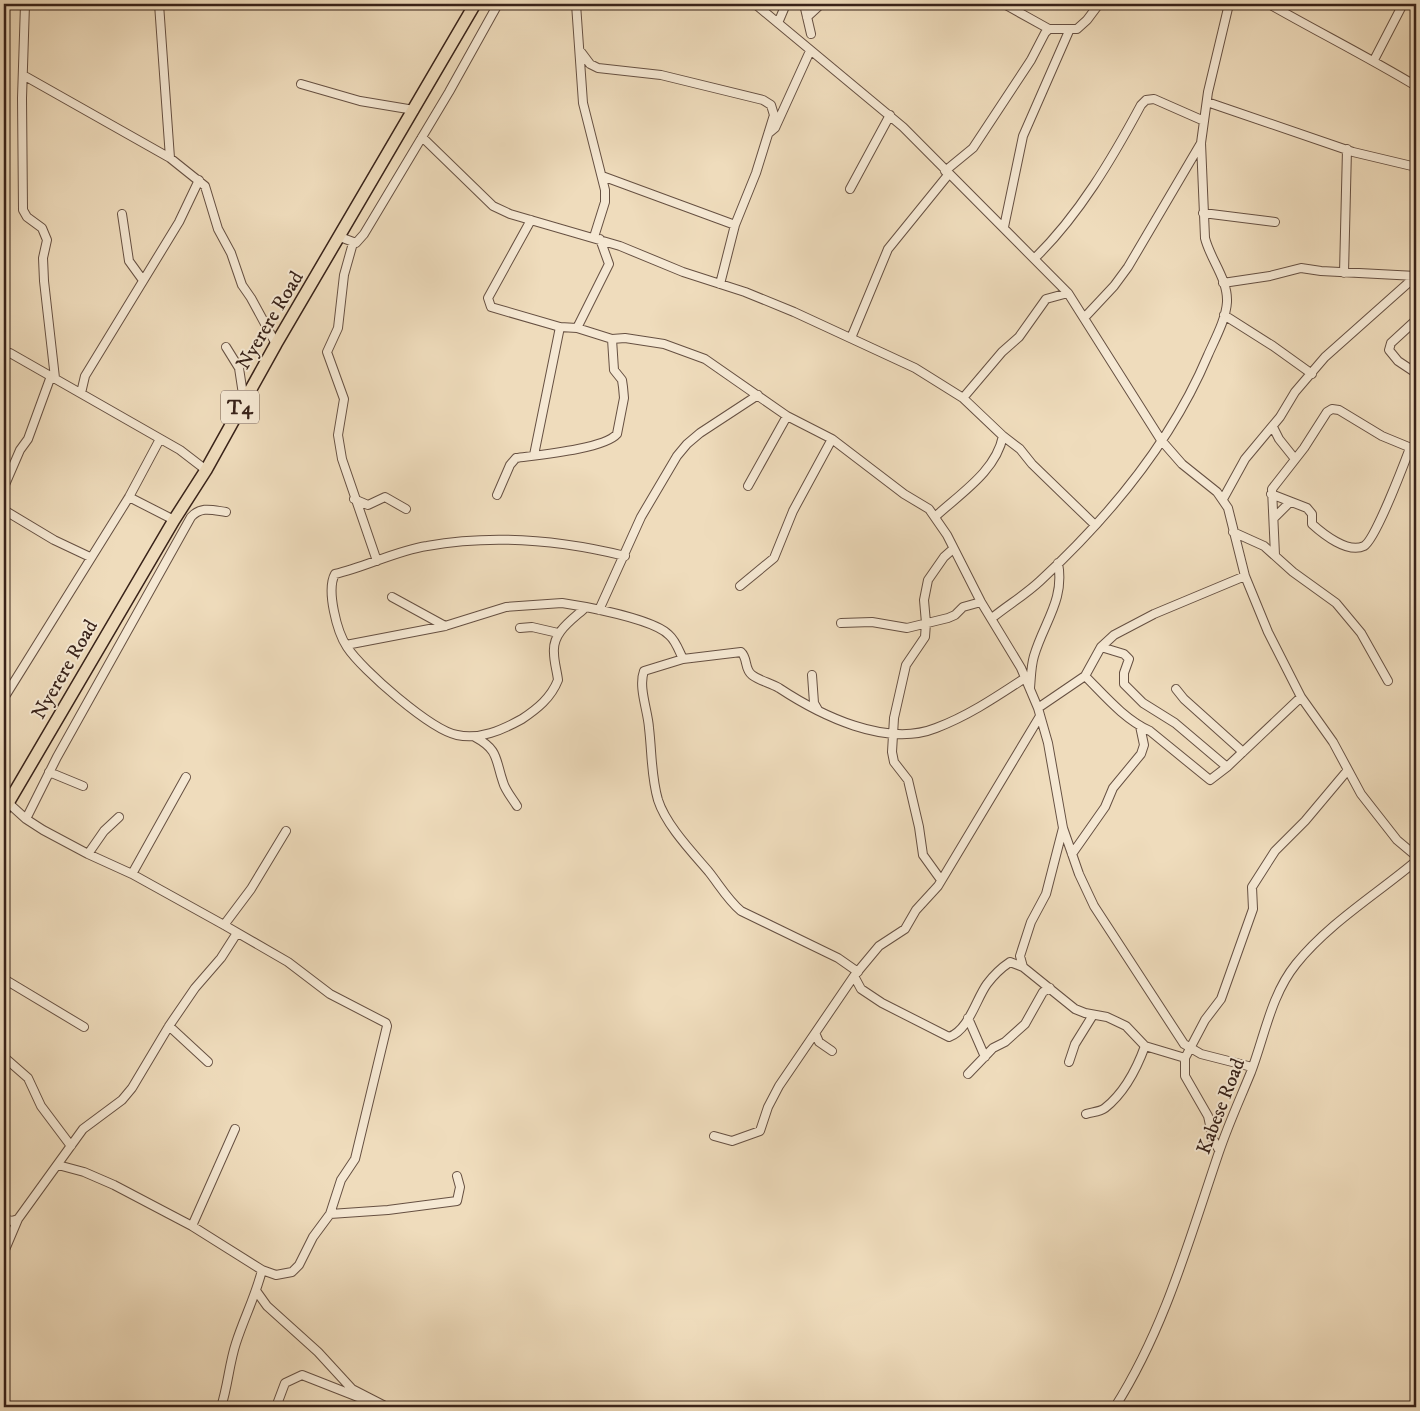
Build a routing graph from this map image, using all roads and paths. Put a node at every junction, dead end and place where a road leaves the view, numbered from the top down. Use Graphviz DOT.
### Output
graph roads {
  1 [pos="25,4"];
  2 [pos="159,4"];
  3 [pos="475,4"];
  4 [pos="498,4"];
  5 [pos="576,4"];
  6 [pos="755,4"];
  7 [pos="786,4"];
  8 [pos="804,4"];
  9 [pos="821,4"];
  10 [pos="1004,4"];
  11 [pos="1098,4"];
  12 [pos="1229,4"];
  13 [pos="1269,4"];
  14 [pos="1403,4"];
  15 [pos="807,17"];
  16 [pos="778,23"];
  17 [pos="1049,29"];
  18 [pos="1069,31"];
  19 [pos="811,34"];
  20 [pos="810,51"];
  21 [pos="580,52"];
  22 [pos="1374,60"];
  23 [pos="23,75"];
  24 [pos="301,84"];
  25 [pos="1416,86"];
  26 [pos="1207,102"];
  27 [pos="414,110"];
  28 [pos="890,115"];
  29 [pos="1204,121"];
  30 [pos="766,136"];
  31 [pos="422,137"];
  32 [pos="1201,143"];
  33 [pos="1347,149"];
  34 [pos="170,158"];
  35 [pos="1416,167"];
  36 [pos="946,173"];
  37 [pos="602,176"];
  38 [pos="199,180"];
  39 [pos="850,189"];
  40 [pos="1203,213"];
  41 [pos="122,214"];
  42 [pos="531,220"];
  43 [pos="1275,222"];
  44 [pos="735,225"];
  45 [pos="1004,227"];
  46 [pos="340,237"];
  47 [pos="597,238"];
  48 [pos="353,243"];
  49 [pos="1035,258"];
  50 [pos="1344,273"];
  51 [pos="1416,276"];
  52 [pos="142,279"];
  53 [pos="1224,283"];
  54 [pos="720,284"];
  55 [pos="1068,293"];
  56 [pos="1224,315"];
  57 [pos="1085,317"];
  58 [pos="1416,320"];
  59 [pos="560,327"];
  60 [pos="577,328"];
  61 [pos="851,338"];
  62 [pos="612,339"];
  63 [pos="276,344"];
  64 [pos="226,347"];
  65 [pos="4,354"];
  66 [pos="1416,373"];
  67 [pos="1312,374"];
  68 [pos="53,377"];
  69 [pos="81,393"];
  70 [pos="758,395"];
  71 [pos="963,398"];
  72 [pos="244,401"];
  73 [pos="787,416"];
  74 [pos="1273,427"];
  75 [pos="1003,436"];
  76 [pos="160,439"];
  77 [pos="832,440"];
  78 [pos="1161,440"];
  79 [pos="1413,449"];
  80 [pos="534,456"];
  81 [pos="1295,459"];
  82 [pos="206,470"];
  83 [pos="748,486"];
  84 [pos="4,487"];
  85 [pos="497,494"];
  86 [pos="1271,494"];
  87 [pos="129,497"];
  88 [pos="354,499"];
  89 [pos="1223,499"];
  90 [pos="1290,502"];
  91 [pos="406,509"];
  92 [pos="4,510"];
  93 [pos="226,512"];
  94 [pos="936,516"];
  95 [pos="1274,518"];
  96 [pos="174,520"];
  97 [pos="1095,525"];
  98 [pos="1233,532"];
  99 [pos="954,549"];
  100 [pos="625,556"];
  101 [pos="1275,556"];
  102 [pos="90,557"];
  103 [pos="377,561"];
  104 [pos="1058,563"];
  105 [pos="1245,576"];
  106 [pos="740,586"];
  107 [pos="392,597"];
  108 [pos="982,602"];
  109 [pos="586,608"];
  110 [pos="600,610"];
  111 [pos="992,618"];
  112 [pos="841,623"];
  113 [pos="926,624"];
  114 [pos="445,626"];
  115 [pos="520,628"];
  116 [pos="558,633"];
  117 [pos="346,645"];
  118 [pos="1101,646"];
  119 [pos="683,659"];
  120 [pos="812,676"];
  121 [pos="1085,676"];
  122 [pos="1025,678"];
  123 [pos="1388,681"];
  124 [pos="1176,689"];
  125 [pos="1030,690"];
  126 [pos="1301,696"];
  127 [pos="4,698"];
  128 [pos="818,710"];
  129 [pos="1039,712"];
  130 [pos="1140,726"];
  131 [pos="893,733"];
  132 [pos="475,737"];
  133 [pos="1243,752"];
  134 [pos="1227,767"];
  135 [pos="1348,771"];
  136 [pos="49,772"];
  137 [pos="186,777"];
  138 [pos="83,786"];
  139 [pos="5,803"];
  140 [pos="517,806"];
  141 [pos="119,817"];
  142 [pos="26,819"];
  143 [pos="1063,828"];
  144 [pos="286,831"];
  145 [pos="88,854"];
  146 [pos="1072,854"];
  147 [pos="1416,856"];
  148 [pos="1416,861"];
  149 [pos="132,874"];
  150 [pos="941,880"];
  151 [pos="224,925"];
  152 [pos="237,933"];
  153 [pos="1023,967"];
  154 [pos="856,974"];
  155 [pos="4,979"];
  156 [pos="1050,988"];
  157 [pos="1093,1015"];
  158 [pos="968,1018"];
  159 [pos="169,1026"];
  160 [pos="84,1027"];
  161 [pos="816,1035"];
  162 [pos="1145,1046"];
  163 [pos="1190,1049"];
  164 [pos="832,1051"];
  165 [pos="985,1056"];
  166 [pos="4,1057"];
  167 [pos="1186,1058"];
  168 [pos="208,1062"];
  169 [pos="1070,1062"];
  170 [pos="1252,1067"];
  171 [pos="968,1074"];
  172 [pos="1086,1114"];
  173 [pos="235,1129"];
  174 [pos="714,1136"];
  175 [pos="71,1146"];
  176 [pos="1219,1150"];
  177 [pos="58,1165"];
  178 [pos="457,1176"];
  179 [pos="330,1214"];
  180 [pos="4,1219"];
  181 [pos="18,1219"];
  182 [pos="192,1226"];
  183 [pos="4,1252"];
  184 [pos="262,1270"];
  185 [pos="257,1292"];
  186 [pos="362,1397"];
  187 [pos="4,1404"];
  188 [pos="11,1407"];
  189 [pos="221,1407"];
  190 [pos="276,1407"];
  191 [pos="368,1407"];
  192 [pos="387,1407"];
  193 [pos="1115,1407"];
  1 -- 23 [label="street"];
  2 -- 34 [label="street"];
  3 -- 27 [label="highway, Nyerere Road / T4"];
  4 -- 31 [label="street"];
  5 -- 21 [label="street"];
  6 -- 16 [label="street"];
  7 -- 16 [label="street"];
  8 -- 15 [label="street"];
  9 -- 15 [label="street"];
  10 -- 17 [label="street"];
  11 -- 18 [label="street"];
  12 -- 26 [label="street"];
  13 -- 22 [label="street"];
  14 -- 22 [label="street"];
  15 -- 19 [label="street"];
  16 -- 20 [label="street"];
  17 -- 18 [label="street"];
  17 -- 36 [label="street"];
  18 -- 45 [label="street"];
  20 -- 28 [label="street"];
  20 -- 30 [label="street"];
  21 -- 30 [label="street"];
  21 -- 37 [label="street"];
  22 -- 25 [label="street"];
  23 -- 34 [label="street"];
  23 -- 68 [label="street"];
  24 -- 27 [label="street"];
  26 -- 29 [label="street"];
  26 -- 33 [label="street"];
  27 -- 46 [label="highway, Nyerere Road / T4"];
  28 -- 36 [label="street"];
  28 -- 39 [label="street"];
  29 -- 32 [label="street"];
  29 -- 49 [label="street"];
  30 -- 44 [label="street"];
  31 -- 42 [label="street"];
  31 -- 48 [label="street"];
  32 -- 40 [label="street"];
  32 -- 57 [label="street"];
  33 -- 35 [label="street"];
  33 -- 50 [label="street"];
  34 -- 38 [label="street"];
  36 -- 45 [label="street"];
  36 -- 61 [label="street"];
  37 -- 44 [label="street"];
  37 -- 47 [label="street"];
  38 -- 52 [label="street"];
  38 -- 63 [label="street"];
  40 -- 43 [label="street"];
  40 -- 53 [label="street"];
  41 -- 52 [label="street"];
  42 -- 47 [label="street"];
  42 -- 59 [label="street"];
  44 -- 54 [label="street"];
  45 -- 49 [label="street"];
  46 -- 48 [label="street"];
  46 -- 63 [label="highway, Nyerere Road / T4"];
  47 -- 54 [label="street"];
  47 -- 60 [label="street"];
  48 -- 88 [label="street"];
  49 -- 55 [label="street"];
  50 -- 51 [label="street"];
  50 -- 53 [label="street"];
  51 -- 67 [label="street"];
  52 -- 69 [label="street"];
  53 -- 56 [label="street"];
  54 -- 61 [label="street"];
  55 -- 57 [label="street"];
  55 -- 71 [label="street"];
  56 -- 67 [label="street"];
  56 -- 78 [label="street"];
  57 -- 78 [label="street"];
  58 -- 66 [label="street"];
  59 -- 60 [label="street"];
  59 -- 80 [label="street"];
  60 -- 62 [label="street"];
  61 -- 71 [label="street"];
  62 -- 70 [label="street"];
  62 -- 80 [label="street"];
  63 -- 72 [label="highway, Nyerere Road / T4"];
  64 -- 72 [label="street"];
  65 -- 68 [label="street"];
  67 -- 74 [label="street"];
  68 -- 69 [label="street"];
  68 -- 84 [label="street"];
  69 -- 76 [label="street"];
  70 -- 73 [label="street"];
  70 -- 100 [label="street"];
  71 -- 75 [label="street"];
  72 -- 82 [label="highway, Nyerere Road / T4"];
  73 -- 77 [label="street"];
  73 -- 83 [label="street"];
  74 -- 81 [label="street"];
  74 -- 89 [label="street"];
  75 -- 94 [label="street"];
  75 -- 97 [label="street"];
  76 -- 82 [label="street"];
  76 -- 87 [label="street"];
  77 -- 94 [label="street"];
  77 -- 106 [label="street"];
  78 -- 89 [label="street"];
  78 -- 97 [label="street"];
  79 -- 81 [label="street"];
  79 -- 90 [label="street"];
  80 -- 85 [label="street"];
  81 -- 86 [label="street"];
  82 -- 96 [label="highway, Nyerere Road / T4"];
  86 -- 90 [label="street"];
  86 -- 95 [label="street"];
  87 -- 96 [label="street"];
  87 -- 102 [label="street"];
  88 -- 91 [label="street"];
  88 -- 103 [label="street"];
  89 -- 98 [label="street"];
  90 -- 95 [label="street"];
  92 -- 102 [label="street"];
  93 -- 136 [label="street"];
  94 -- 99 [label="street"];
  95 -- 101 [label="street"];
  96 -- 139 [label="highway, Nyerere Road / T4"];
  97 -- 104 [label="street"];
  98 -- 101 [label="street"];
  98 -- 105 [label="street"];
  99 -- 108 [label="street"];
  99 -- 113 [label="street"];
  100 -- 103 [label="street"];
  100 -- 110 [label="street"];
  101 -- 123 [label="street"];
  102 -- 127 [label="street"];
  103 -- 117 [label="street"];
  104 -- 111 [label="street"];
  104 -- 125 [label="street"];
  105 -- 118 [label="street"];
  105 -- 126 [label="street"];
  107 -- 114 [label="street"];
  108 -- 111 [label="street"];
  108 -- 113 [label="street"];
  109 -- 110 [label="street"];
  109 -- 114 [label="street"];
  109 -- 116 [label="street"];
  110 -- 119 [label="street"];
  111 -- 122 [label="street"];
  112 -- 113 [label="street"];
  113 -- 131 [label="street"];
  114 -- 117 [label="street"];
  115 -- 116 [label="street"];
  116 -- 132 [label="street"];
  117 -- 132 [label="street"];
  118 -- 121 [label="street"];
  118 -- 134 [label="street"];
  119 -- 128 [label="street"];
  119 -- 154 [label="street"];
  120 -- 128 [label="street"];
  121 -- 129 [label="street"];
  121 -- 130 [label="street"];
  122 -- 125 [label="street"];
  122 -- 131 [label="street"];
  124 -- 133 [label="street"];
  125 -- 129 [label="street"];
  126 -- 133 [label="street"];
  126 -- 135 [label="street"];
  128 -- 131 [label="street"];
  129 -- 143 [label="street"];
  129 -- 150 [label="street"];
  130 -- 134 [label="street"];
  130 -- 146 [label="street"];
  131 -- 150 [label="street"];
  132 -- 140 [label="street"];
  133 -- 134 [label="street"];
  135 -- 147 [label="street"];
  135 -- 163 [label="street"];
  136 -- 138 [label="street"];
  136 -- 142 [label="street"];
  137 -- 149 [label="street"];
  139 -- 142 [label="street"];
  141 -- 145 [label="street"];
  142 -- 145 [label="street"];
  143 -- 146 [label="street"];
  143 -- 153 [label="street"];
  144 -- 151 [label="street"];
  145 -- 149 [label="street"];
  146 -- 163 [label="street"];
  148 -- 170 [label="street, Kabese Road"];
  149 -- 151 [label="street"];
  150 -- 154 [label="street"];
  151 -- 152 [label="street"];
  152 -- 159 [label="street"];
  152 -- 179 [label="street"];
  153 -- 156 [label="street"];
  153 -- 158 [label="street"];
  154 -- 158 [label="street"];
  154 -- 161 [label="street"];
  155 -- 160 [label="street"];
  156 -- 157 [label="street"];
  156 -- 165 [label="street"];
  157 -- 162 [label="street"];
  157 -- 169 [label="street"];
  158 -- 165 [label="street"];
  159 -- 168 [label="street"];
  159 -- 175 [label="street"];
  161 -- 164 [label="street"];
  161 -- 174 [label="street"];
  162 -- 167 [label="street"];
  162 -- 172 [label="street"];
  163 -- 167 [label="street"];
  163 -- 170 [label="street"];
  165 -- 171 [label="street"];
  166 -- 175 [label="street"];
  167 -- 176 [label="street"];
  170 -- 176 [label="street, Kabese Road"];
  173 -- 182 [label="street"];
  175 -- 177 [label="street"];
  176 -- 193 [label="street, Kabese Road"];
  177 -- 181 [label="street"];
  177 -- 182 [label="street"];
  178 -- 179 [label="street"];
  179 -- 184 [label="street"];
  180 -- 181 [label="street"];
  181 -- 183 [label="street"];
  182 -- 184 [label="street"];
  184 -- 185 [label="street"];
  185 -- 186 [label="street"];
  185 -- 189 [label="street"];
  186 -- 190 [label="street"];
  186 -- 191 [label="street"];
  186 -- 192 [label="street"];
  187 -- 188 [label="street"];
}
